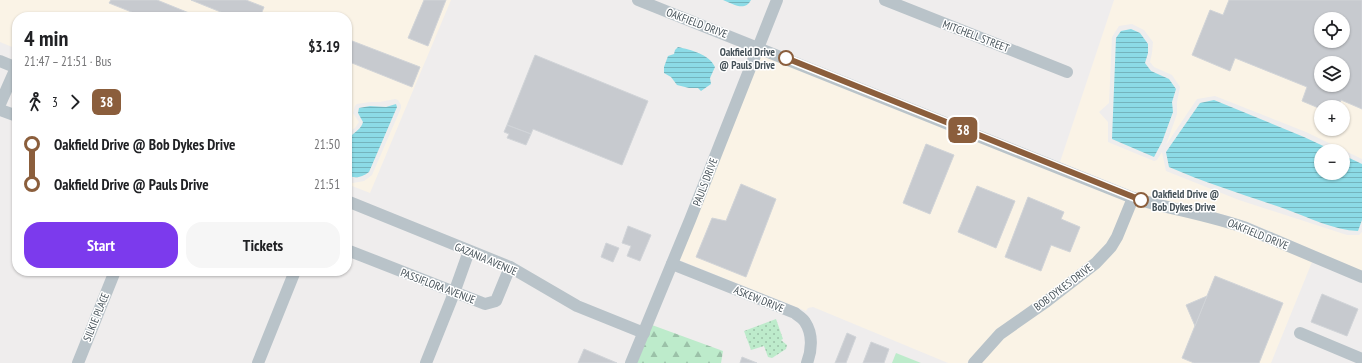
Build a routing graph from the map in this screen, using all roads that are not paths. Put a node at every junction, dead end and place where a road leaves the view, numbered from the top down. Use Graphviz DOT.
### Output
graph roads {
  1 [pos="638,0"];
  2 [pos="778,0"];
  3 [pos="885,0"];
  4 [pos="758,47"];
  5 [pos="0,61"];
  6 [pos="12,66"];
  7 [pos="1067,72"];
  8 [pos="12,77"];
  9 [pos="0,104"];
  10 [pos="0,110"];
  11 [pos="12,114"];
  12 [pos="1133,198"];
  13 [pos="352,203"];
  14 [pos="469,251"];
  15 [pos="352,252"];
  16 [pos="672,264"];
  17 [pos="510,267"];
  18 [pos="113,276"];
  19 [pos="293,276"];
  20 [pos="1362,277"];
  21 [pos="454,293"];
  22 [pos="644,333"];
  23 [pos="1300,334"];
  24 [pos="1362,361"];
  25 [pos="78,363"];
  26 [pos="258,363"];
  27 [pos="426,363"];
  28 [pos="631,363"];
  29 [pos="807,363"];
  30 [pos="974,363"];
  1 -- 4 [label="street, OAKFIELD DRIVE"];
  2 -- 4 [label="street, PAULS DRIVE"];
  3 -- 7 [label="street, MITCHELL STREET"];
  4 -- 12 [label="street, OAKFIELD DRIVE"];
  4 -- 16 [label="street, PAULS DRIVE"];
  5 -- 6 [label="street"];
  8 -- 9 [label="street"];
  10 -- 11 [label="street"];
  12 -- 20 [label="street, OAKFIELD DRIVE"];
  12 -- 30 [label="street, BOB DYKES DRIVE"];
  13 -- 14 [label="street, GAZANIA AVENUE"];
  14 -- 17 [label="street, GAZANIA AVENUE"];
  14 -- 21 [label="street"];
  15 -- 21 [label="street, PASSIFLORA AVENUE"];
  16 -- 22 [label="street, PAULS DRIVE"];
  16 -- 29 [label="street, ASKEW DRIVE"];
  17 -- 21 [label="street, PASSIFLORA AVENUE"];
  17 -- 22 [label="street, GAZANIA AVENUE"];
  18 -- 25 [label="street, SILKIE PLACE"];
  19 -- 26 [label="street"];
  21 -- 27 [label="street"];
  22 -- 28 [label="street, PAULS DRIVE"];
  23 -- 24 [label="street"];
}
